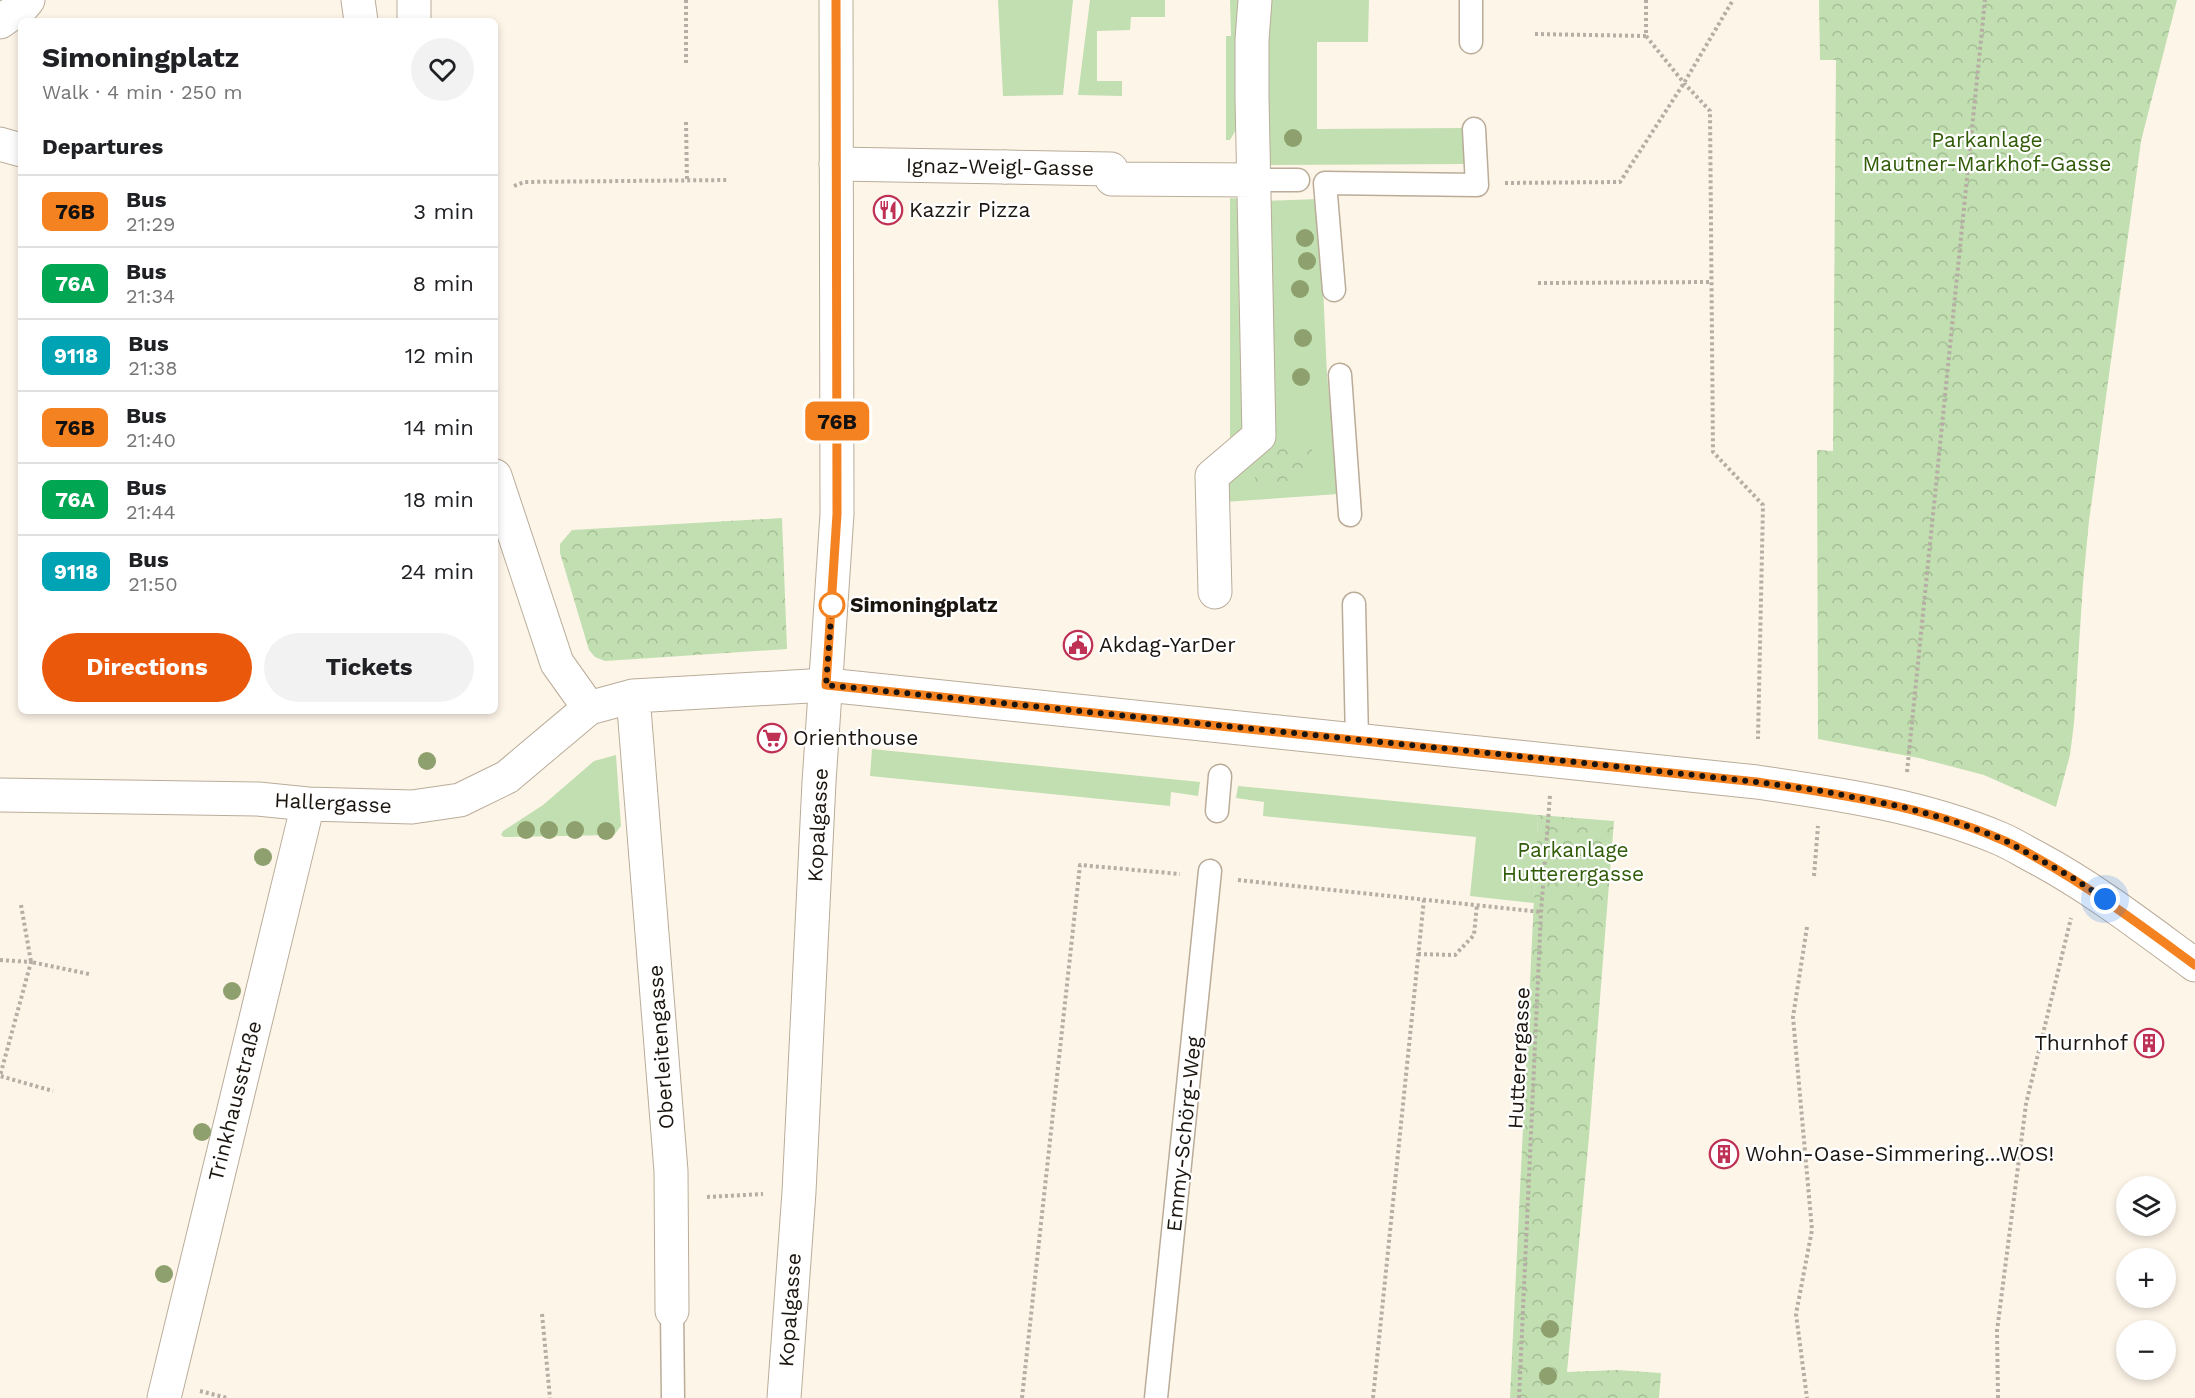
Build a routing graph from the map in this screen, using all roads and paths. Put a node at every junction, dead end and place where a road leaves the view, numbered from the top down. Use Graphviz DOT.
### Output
graph roads {
  1 [pos="28,0"];
  2 [pos="358,0"];
  3 [pos="414,0"];
  4 [pos="686,0"];
  5 [pos="836,0"];
  6 [pos="1255,0"];
  7 [pos="1471,0"];
  8 [pos="1646,0"];
  9 [pos="1733,0"];
  10 [pos="1985,0"];
  11 [pos="361,18"];
  12 [pos="414,18"];
  13 [pos="0,22"];
  14 [pos="1535,34"];
  15 [pos="1646,36"];
  16 [pos="1471,42"];
  17 [pos="686,63"];
  18 [pos="1684,83"];
  19 [pos="686,122"];
  20 [pos="1474,129"];
  21 [pos="0,144"];
  22 [pos="18,149"];
  23 [pos="836,164"];
  24 [pos="727,180"];
  25 [pos="1254,180"];
  26 [pos="1298,180"];
  27 [pos="687,181"];
  28 [pos="1488,184"];
  29 [pos="514,186"];
  30 [pos="1712,282"];
  31 [pos="1538,283"];
  32 [pos="1334,290"];
  33 [pos="1340,375"];
  34 [pos="498,485"];
  35 [pos="1350,515"];
  36 [pos="1215,592"];
  37 [pos="1354,604"];
  38 [pos="826,685"];
  39 [pos="633,696"];
  40 [pos="589,708"];
  41 [pos="1758,739"];
  42 [pos="1356,740"];
  43 [pos="1552,759"];
  44 [pos="1221,776"];
  45 [pos="1822,791"];
  46 [pos="0,795"];
  47 [pos="308,804"];
  48 [pos="1903,807"];
  49 [pos="1217,811"];
  50 [pos="1210,871"];
  51 [pos="1815,876"];
  52 [pos="2084,884"];
  53 [pos="1424,899"];
  54 [pos="1477,904"];
  55 [pos="21,906"];
  56 [pos="1807,927"];
  57 [pos="1418,954"];
  58 [pos="0,960"];
  59 [pos="31,962"];
  60 [pos="2195,965"];
  61 [pos="89,974"];
  62 [pos="53,1091"];
  63 [pos="799,1192"];
  64 [pos="671,1200"];
  65 [pos="672,1311"];
  66 [pos="542,1314"];
  67 [pos="215,1394"];
  68 [pos="164,1398"];
  69 [pos="227,1398"];
  70 [pos="550,1398"];
  71 [pos="673,1398"];
  72 [pos="784,1398"];
  73 [pos="1156,1398"];
  74 [pos="1373,1398"];
  75 [pos="1518,1398"];
  76 [pos="1807,1398"];
  77 [pos="1998,1398"];
  1 -- 13 [label="street"];
  2 -- 11 [label="street"];
  3 -- 12 [label="street"];
  4 -- 17 [label="path"];
  5 -- 23 [label="street, Kopalgasse"];
  6 -- 25 [label="street"];
  7 -- 16 [label="lane"];
  8 -- 15 [label="path"];
  9 -- 18 [label="path"];
  10 -- 48 [label="path"];
  14 -- 15 [label="path"];
  15 -- 18 [label="path"];
  18 -- 28 [label="path"];
  18 -- 30 [label="path"];
  19 -- 27 [label="path"];
  20 -- 28 [label="lane"];
  21 -- 22 [label="street"];
  23 -- 25 [label="street, Ignaz-Weigl-Gasse"];
  23 -- 38 [label="street, Kopalgasse"];
  24 -- 27 [label="path"];
  25 -- 26 [label="lane, Ignaz-Weigl-Gasse"];
  25 -- 36 [label="street"];
  27 -- 29 [label="path"];
  28 -- 32 [label="lane"];
  30 -- 31 [label="path"];
  30 -- 41 [label="path"];
  33 -- 35 [label="lane"];
  34 -- 40 [label="street"];
  37 -- 42 [label="lane"];
  38 -- 39 [label="street"];
  38 -- 42 [label="street"];
  38 -- 63 [label="street, Kopalgasse"];
  39 -- 40 [label="street, Hallergasse"];
  39 -- 64 [label="street, Oberleitengasse"];
  40 -- 47 [label="street, Hallergasse"];
  42 -- 43 [label="street"];
  43 -- 45 [label="street"];
  43 -- 75 [label="path, Hutterergasse"];
  44 -- 49 [label="lane"];
  45 -- 48 [label="street"];
  45 -- 51 [label="path"];
  46 -- 47 [label="street, Hallergasse"];
  47 -- 68 [label="street, Trinkhausstraße"];
  48 -- 52 [label="street"];
  50 -- 73 [label="lane, Emmy-Schörg-Weg"];
  52 -- 60 [label="street"];
  52 -- 77 [label="path"];
  53 -- 57 [label="path"];
  54 -- 57 [label="path"];
  55 -- 59 [label="path"];
  56 -- 76 [label="path"];
  57 -- 74 [label="path"];
  58 -- 59 [label="path"];
  59 -- 61 [label="path"];
  59 -- 62 [label="path"];
  63 -- 64 [label="path"];
  63 -- 72 [label="street, Kopalgasse"];
  64 -- 65 [label="street, Oberleitengasse"];
  65 -- 71 [label="lane, Oberleitengasse"];
  66 -- 70 [label="path"];
  67 -- 69 [label="path"];
}
